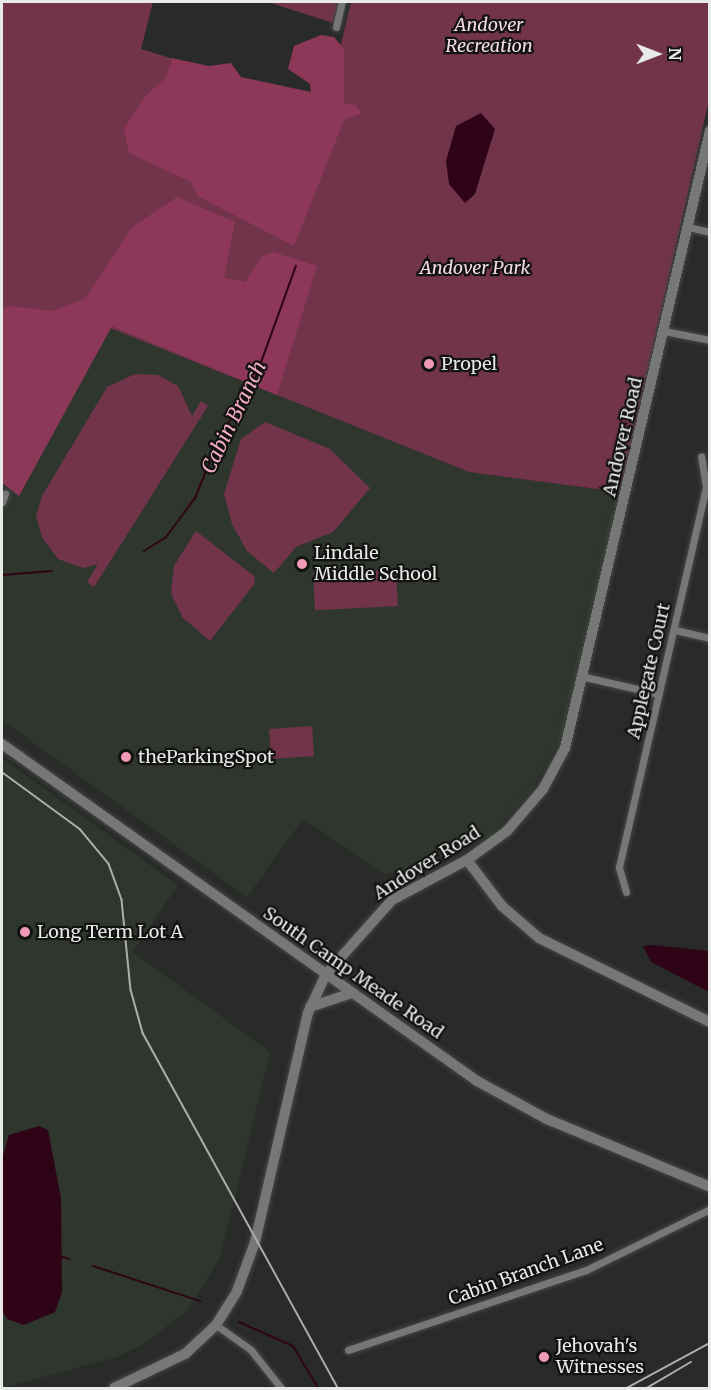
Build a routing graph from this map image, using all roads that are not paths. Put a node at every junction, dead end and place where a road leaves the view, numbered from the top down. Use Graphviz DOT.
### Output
graph roads {
  1 [pos="342,2"];
  2 [pos="336,27"];
  3 [pos="710,131"];
  4 [pos="688,227"];
  5 [pos="710,232"];
  6 [pos="664,331"];
  7 [pos="710,340"];
  8 [pos="701,456"];
  9 [pos="5,494"];
  10 [pos="2,502"];
  11 [pos="675,630"];
  12 [pos="710,638"];
  13 [pos="585,677"];
  14 [pos="659,694"];
  15 [pos="2,744"];
  16 [pos="467,860"];
  17 [pos="626,892"];
  18 [pos="326,974"];
  19 [pos="352,993"];
  20 [pos="310,1007"];
  21 [pos="710,1022"];
  22 [pos="710,1187"];
  23 [pos="710,1209"];
  24 [pos="216,1325"];
  25 [pos="348,1350"];
  26 [pos="129,1386"];
  27 [pos="114,1389"];
  28 [pos="280,1389"];
  1 -- 2 [label="street"];
  3 -- 4 [label="main road, Andover Road"];
  4 -- 5 [label="street"];
  4 -- 6 [label="main road, Andover Road"];
  6 -- 7 [label="street"];
  6 -- 13 [label="main road, Andover Road"];
  8 -- 11 [label="street, Applegate Court"];
  9 -- 10 [label="street"];
  11 -- 12 [label="street"];
  11 -- 14 [label="street, Applegate Court"];
  13 -- 14 [label="street"];
  13 -- 16 [label="main road, Andover Road"];
  14 -- 17 [label="street, Applegate Court"];
  15 -- 18 [label="main road, South Camp Meade Road"];
  16 -- 18 [label="main road, Andover Road"];
  16 -- 21 [label="main road"];
  18 -- 19 [label="main road, South Camp Meade Road"];
  18 -- 20 [label="main road, Andover Road"];
  19 -- 20 [label="main road"];
  19 -- 22 [label="main road, South Camp Meade Road"];
  20 -- 24 [label="main road, Andover Road"];
  23 -- 25 [label="street, Cabin Branch Lane"];
  24 -- 26 [label="main road, Andover Road"];
  24 -- 28 [label="street"];
  26 -- 27 [label="main road, Andover Road"];
}
